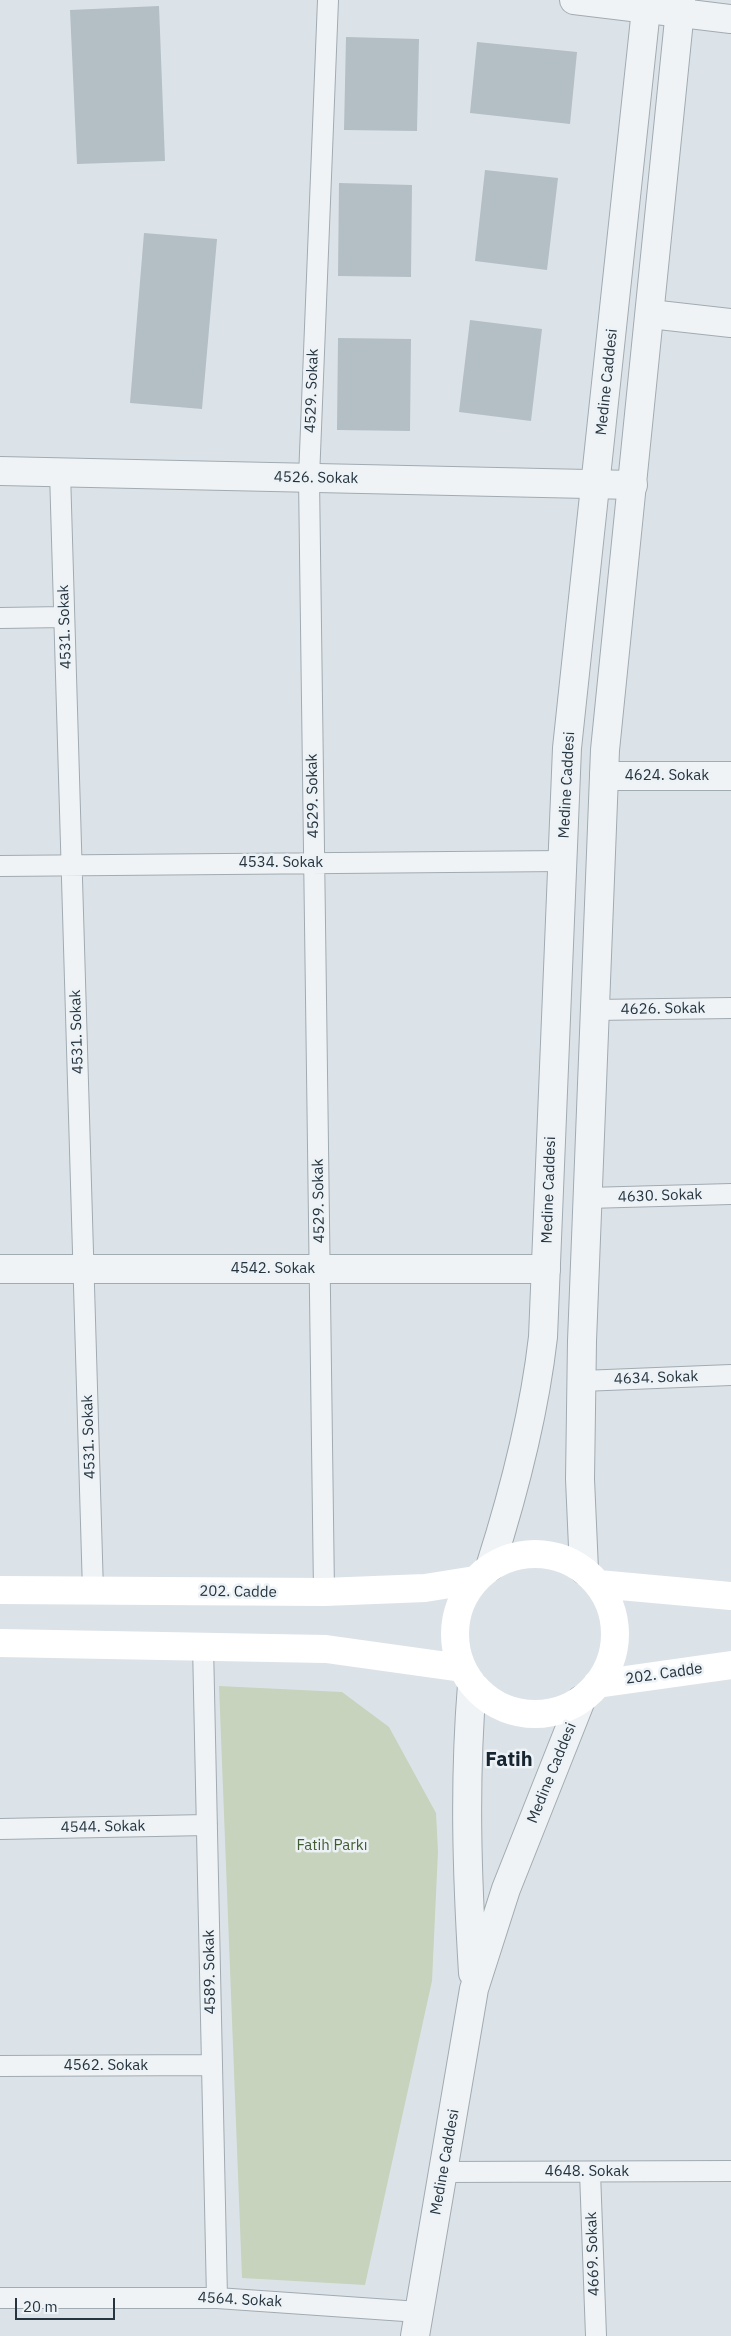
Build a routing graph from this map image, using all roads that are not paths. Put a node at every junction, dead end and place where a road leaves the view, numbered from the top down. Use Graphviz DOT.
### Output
graph roads {
  1 [pos="328,0"];
  2 [pos="574,0"];
  3 [pos="647,4"];
  4 [pos="681,6"];
  5 [pos="731,19"];
  6 [pos="650,314"];
  7 [pos="731,324"];
  8 [pos="0,471"];
  9 [pos="60,472"];
  10 [pos="308,478"];
  11 [pos="596,484"];
  12 [pos="633,485"];
  13 [pos="64,617"];
  14 [pos="0,618"];
  15 [pos="604,776"];
  16 [pos="731,776"];
  17 [pos="563,861"];
  18 [pos="314,863"];
  19 [pos="71,865"];
  20 [pos="0,866"];
  21 [pos="731,1008"];
  22 [pos="595,1010"];
  23 [pos="731,1194"];
  24 [pos="588,1198"];
  25 [pos="84,1268"];
  26 [pos="0,1269"];
  27 [pos="320,1269"];
  28 [pos="546,1269"];
  29 [pos="731,1375"];
  30 [pos="582,1380"];
  31 [pos="482,1574"];
  32 [pos="591,1577"];
  33 [pos="0,1590"];
  34 [pos="94,1591"];
  35 [pos="324,1592"];
  36 [pos="731,1596"];
  37 [pos="0,1643"];
  38 [pos="203,1646"];
  39 [pos="731,1665"];
  40 [pos="467,1676"];
  41 [pos="589,1692"];
  42 [pos="207,1825"];
  43 [pos="0,1829"];
  44 [pos="474,1988"];
  45 [pos="212,2065"];
  46 [pos="0,2066"];
  47 [pos="731,2171"];
  48 [pos="443,2172"];
  49 [pos="590,2172"];
  50 [pos="0,2298"];
  51 [pos="217,2298"];
  52 [pos="417,2324"];
  53 [pos="596,2336"];
  1 -- 10 [label="lane, 4529. Sokak"];
  2 -- 3 [label="street"];
  3 -- 4 [label="street"];
  3 -- 11 [label="street, Medine Caddesi"];
  4 -- 5 [label="street"];
  4 -- 6 [label="street"];
  6 -- 7 [label="street"];
  6 -- 12 [label="street"];
  8 -- 9 [label="street, 4526. Sokak"];
  9 -- 10 [label="street, 4526. Sokak"];
  9 -- 13 [label="lane, 4531. Sokak"];
  10 -- 11 [label="street, 4526. Sokak"];
  10 -- 18 [label="lane, 4529. Sokak"];
  11 -- 12 [label="street, 4526. Sokak"];
  11 -- 17 [label="street, Medine Caddesi"];
  12 -- 15 [label="street"];
  13 -- 14 [label="lane"];
  13 -- 19 [label="lane, 4531. Sokak"];
  15 -- 16 [label="street, 4624. Sokak"];
  15 -- 22 [label="street"];
  17 -- 18 [label="lane, 4534. Sokak"];
  17 -- 28 [label="street, Medine Caddesi"];
  18 -- 19 [label="lane, 4534. Sokak"];
  18 -- 27 [label="lane, 4529. Sokak"];
  19 -- 20 [label="lane, 4534. Sokak"];
  19 -- 25 [label="lane, 4531. Sokak"];
  21 -- 22 [label="lane, 4626. Sokak"];
  22 -- 24 [label="street"];
  23 -- 24 [label="lane, 4630. Sokak"];
  24 -- 30 [label="street"];
  25 -- 26 [label="street, 4542. Sokak"];
  25 -- 27 [label="street, 4542. Sokak"];
  25 -- 34 [label="lane, 4531. Sokak"];
  27 -- 28 [label="street, 4542. Sokak"];
  27 -- 35 [label="lane, 4529. Sokak"];
  28 -- 31 [label="street, Medine Caddesi"];
  29 -- 30 [label="lane, 4634. Sokak"];
  30 -- 32 [label="street"];
  31 -- 32 [label="main road"];
  31 -- 35 [label="main road, 202. Cadde"];
  31 -- 40 [label="main road"];
  32 -- 36 [label="main road"];
  32 -- 41 [label="main road"];
  33 -- 34 [label="main road, 202. Cadde"];
  34 -- 35 [label="main road, 202. Cadde"];
  37 -- 38 [label="main road"];
  38 -- 40 [label="main road"];
  38 -- 42 [label="lane, 4589. Sokak"];
  39 -- 41 [label="main road, 202. Cadde"];
  40 -- 41 [label="main road"];
  40 -- 44 [label="street, Medine Caddesi"];
  41 -- 44 [label="street, Medine Caddesi"];
  42 -- 43 [label="lane, 4544. Sokak"];
  42 -- 45 [label="lane, 4589. Sokak"];
  44 -- 48 [label="street, Medine Caddesi"];
  45 -- 46 [label="lane, 4562. Sokak"];
  45 -- 51 [label="lane, 4589. Sokak"];
  47 -- 49 [label="lane, 4648. Sokak"];
  48 -- 49 [label="lane, 4648. Sokak"];
  48 -- 52 [label="street, Medine Caddesi"];
  49 -- 53 [label="lane, 4669. Sokak"];
  50 -- 51 [label="lane, 4564. Sokak"];
  51 -- 52 [label="lane, 4564. Sokak"];
}
